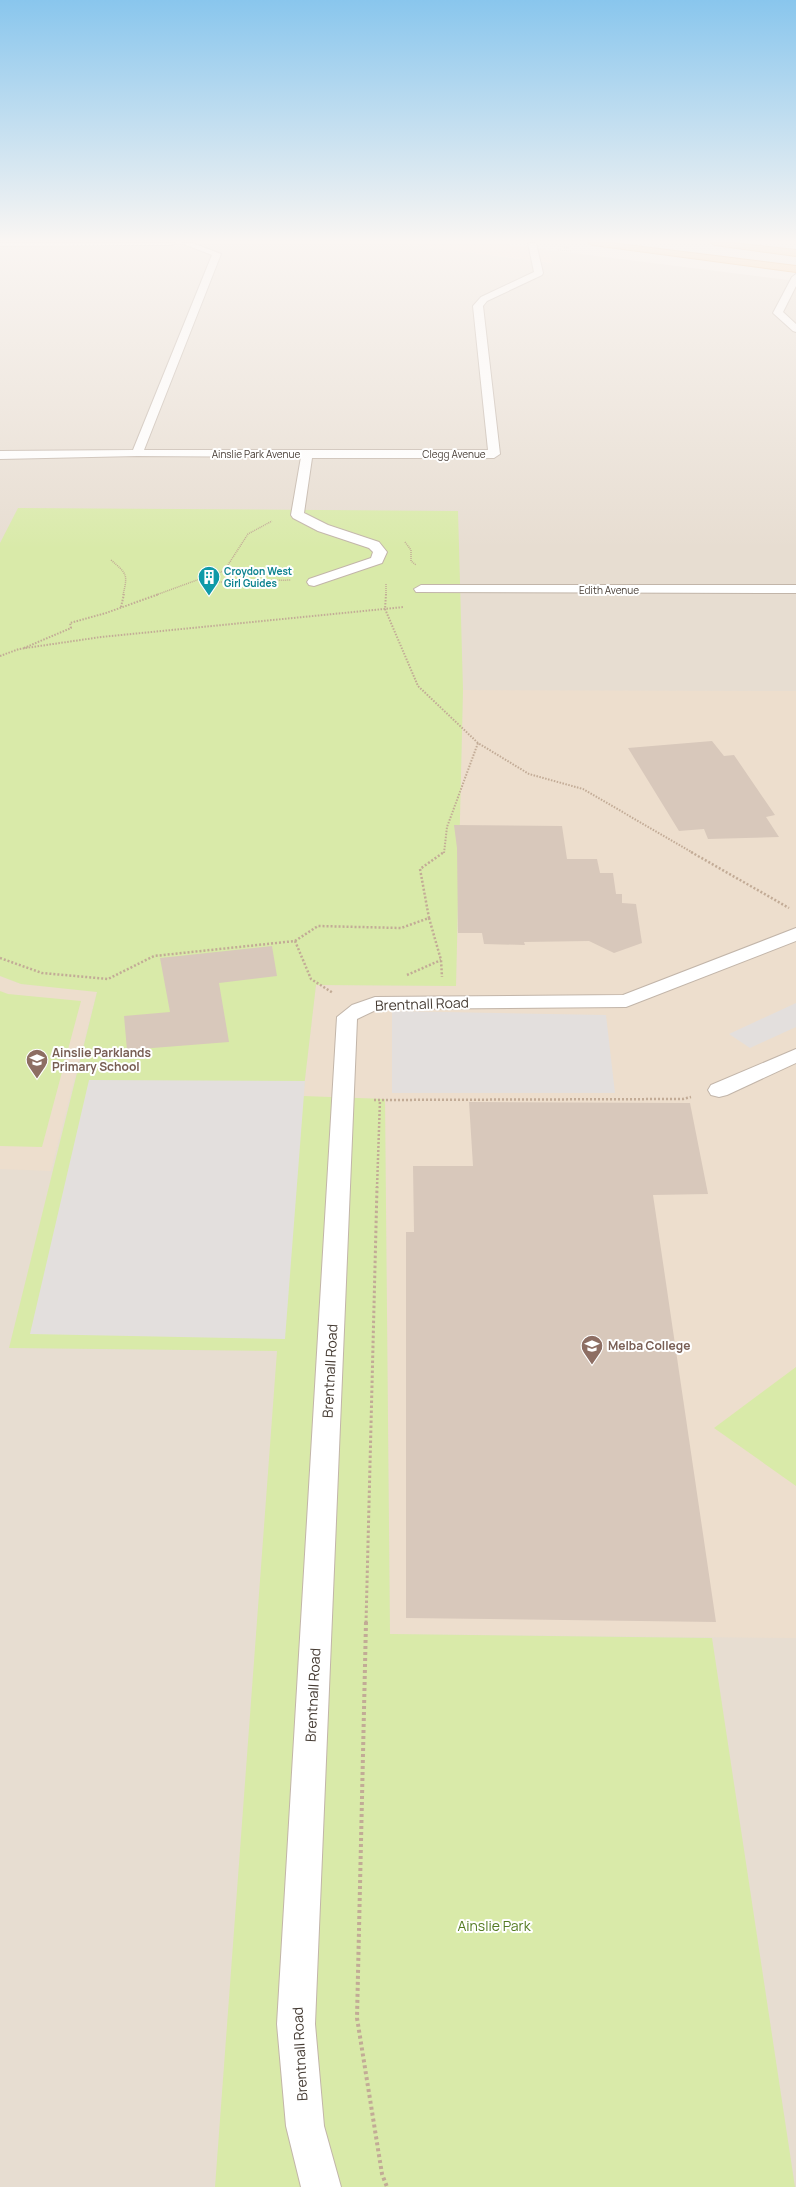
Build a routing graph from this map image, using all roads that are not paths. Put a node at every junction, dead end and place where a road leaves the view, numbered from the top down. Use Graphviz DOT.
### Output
graph roads {
  1 [pos="180,345"];
  2 [pos="482,345"];
  3 [pos="137,453"];
  4 [pos="307,454"];
  5 [pos="0,455"];
  6 [pos="314,582"];
  7 [pos="421,589"];
  8 [pos="796,590"];
  9 [pos="793,921"];
  10 [pos="796,1055"];
  11 [pos="719,1090"];
  12 [pos="321,2187"];
  1 -- 3 [label="street"];
  2 -- 4 [label="street, Clegg Avenue"];
  3 -- 4 [label="street, Ainslie Park Avenue"];
  3 -- 5 [label="street, Ainslie Park Avenue"];
  4 -- 6 [label="street, Ainslie Park Avenue"];
  7 -- 8 [label="street, Edith Avenue"];
  9 -- 12 [label="street, Brentnall Road"];
  10 -- 11 [label="street"];
}
